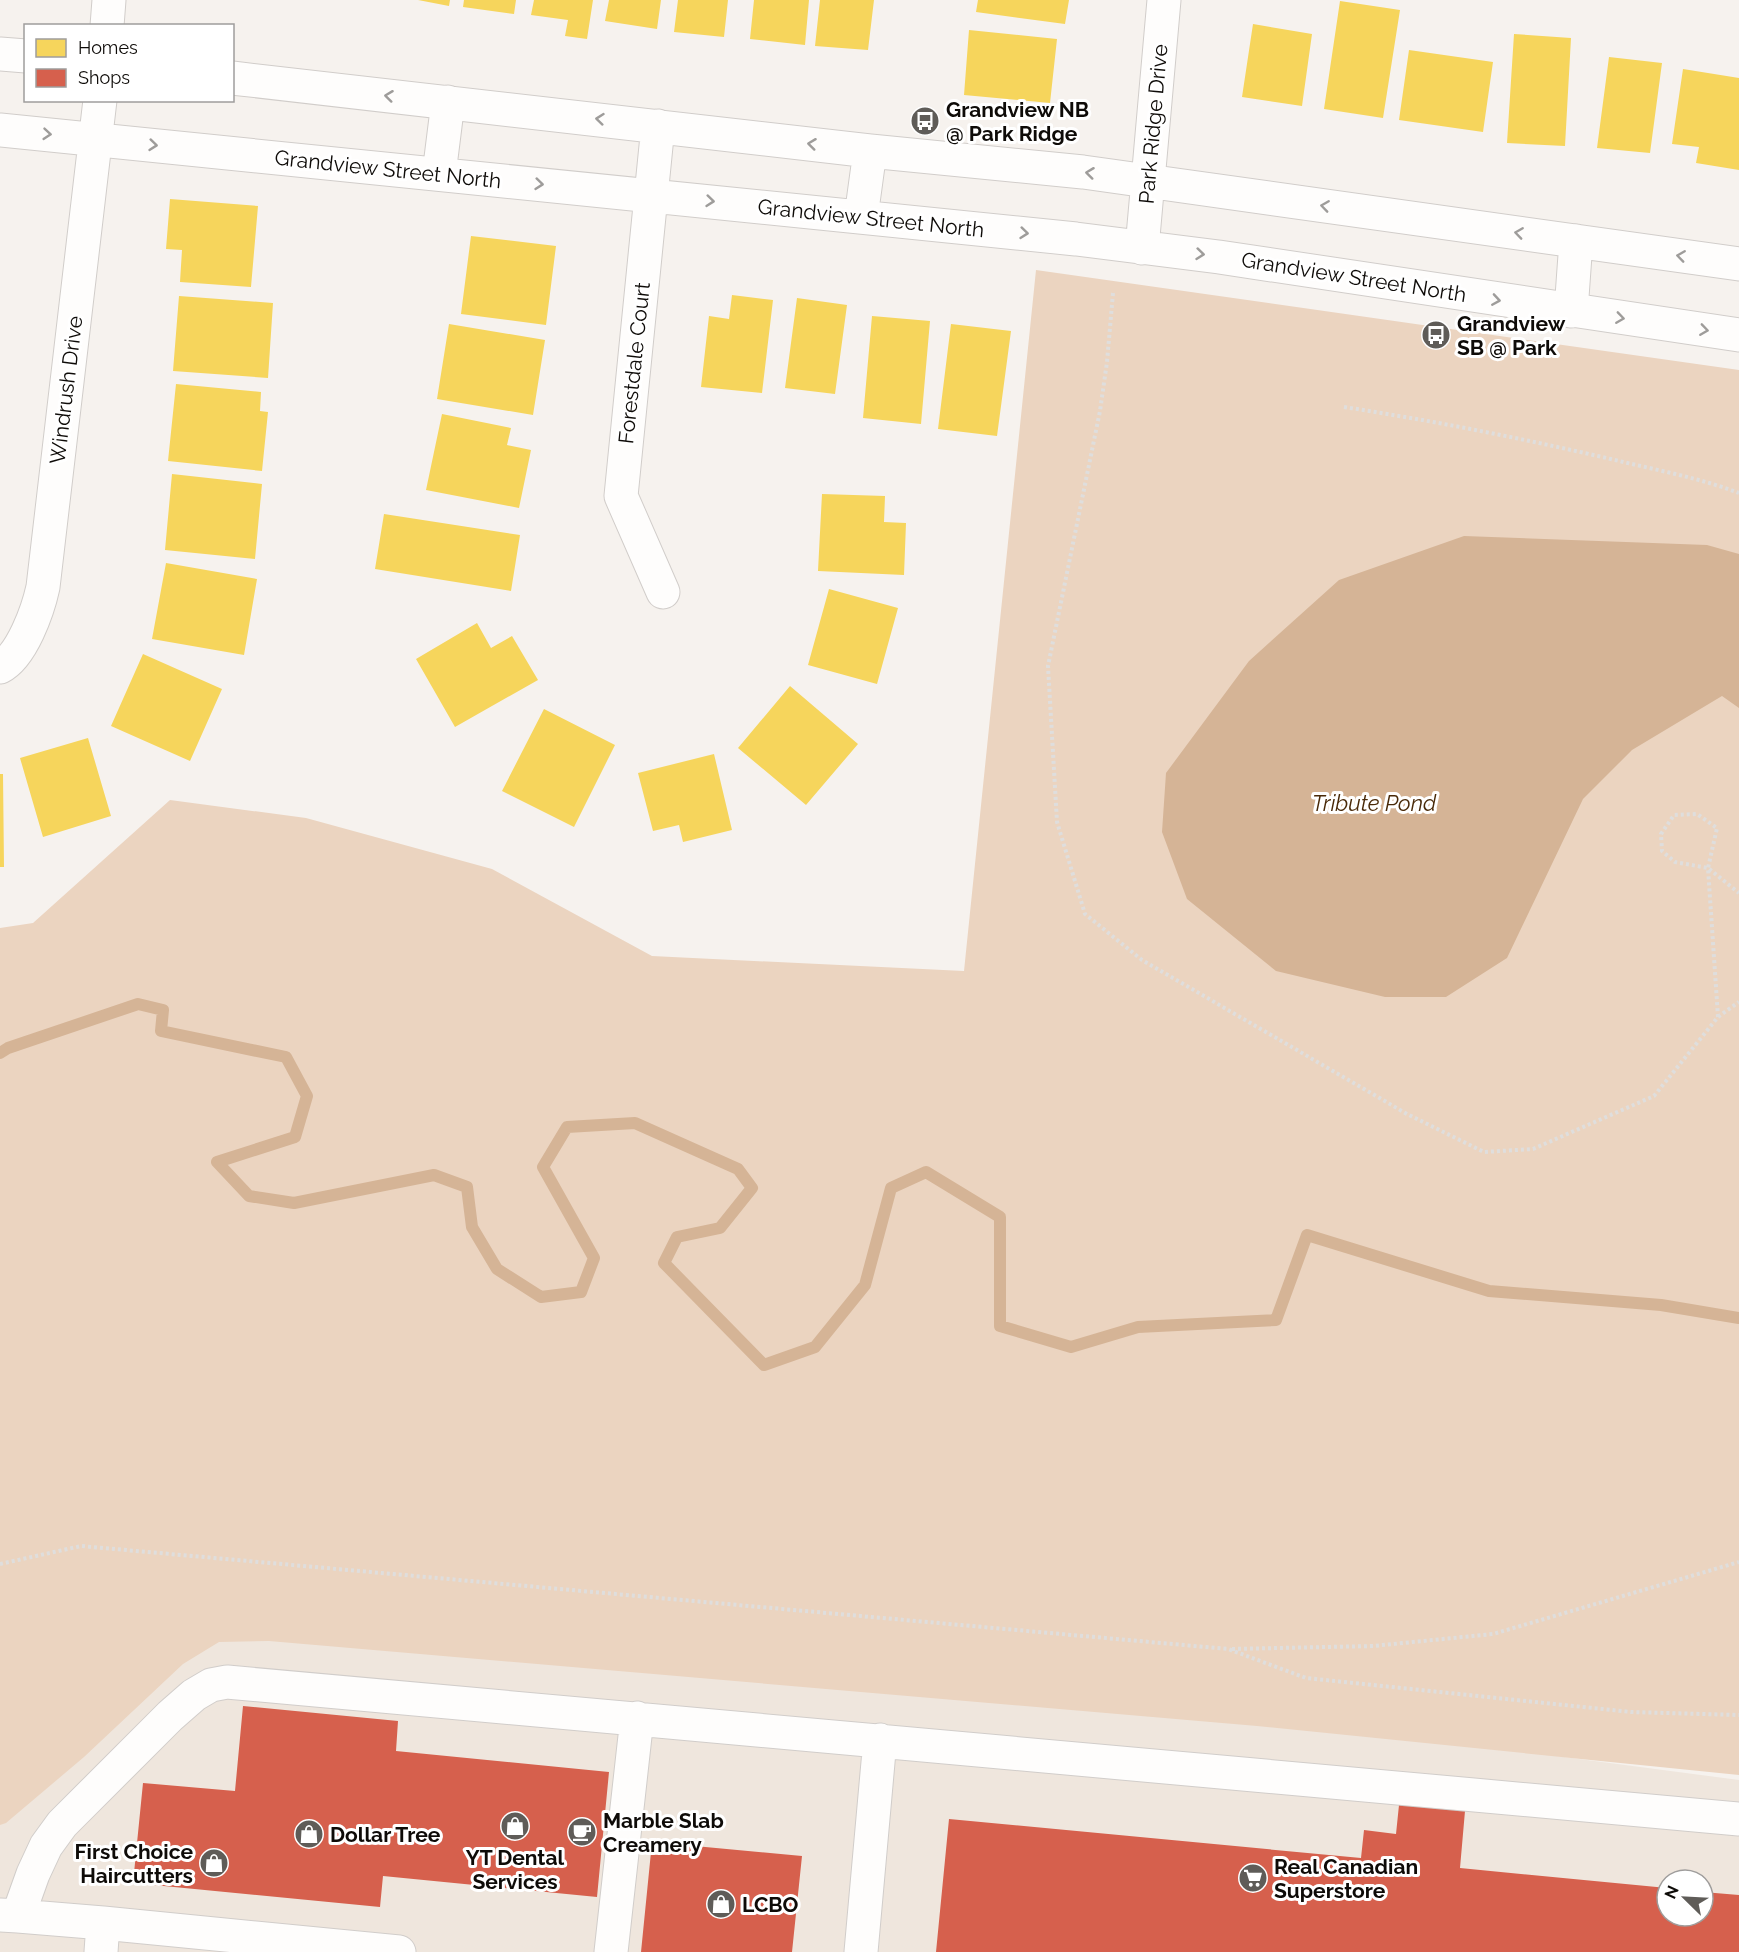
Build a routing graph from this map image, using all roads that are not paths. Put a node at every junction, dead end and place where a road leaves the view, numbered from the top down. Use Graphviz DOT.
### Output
graph roads {
  1 [pos="109,0"];
  2 [pos="1164,0"];
  3 [pos="107,24"];
  4 [pos="0,54"];
  5 [pos="24,56"];
  6 [pos="234,78"];
  7 [pos="100,102"];
  8 [pos="448,102"];
  9 [pos="658,126"];
  10 [pos="0,130"];
  11 [pos="95,138"];
  12 [pos="870,151"];
  13 [pos="439,174"];
  14 [pos="1148,181"];
  15 [pos="652,195"];
  16 [pos="861,217"];
  17 [pos="1576,241"];
  18 [pos="1142,248"];
  19 [pos="1739,264"];
  20 [pos="1572,311"];
  21 [pos="1739,335"];
  22 [pos="663,592"];
  23 [pos="0,667"];
  24 [pos="637,1718"];
  25 [pos="880,1740"];
  26 [pos="1739,1819"];
  27 [pos="9,1915"];
  28 [pos="102,1938"];
  29 [pos="399,1952"];
  30 [pos="611,1952"];
  31 [pos="861,1952"];
  1 -- 3 [label="street"];
  2 -- 14 [label="street, Park Ridge Drive"];
  4 -- 5 [label="street"];
  8 -- 6 [label="street, one-way"];
  7 -- 11 [label="street, Windrush Drive"];
  9 -- 8 [label="street, one-way"];
  8 -- 13 [label="street"];
  12 -- 9 [label="street, one-way"];
  9 -- 15 [label="street, Forestdale Court"];
  10 -- 11 [label="street, Grandview Street North, one-way"];
  11 -- 13 [label="street, Grandview Street North, one-way"];
  11 -- 23 [label="street, Windrush Drive"];
  14 -- 12 [label="street, one-way"];
  12 -- 16 [label="street"];
  13 -- 15 [label="street, Grandview Street North, one-way"];
  17 -- 14 [label="street, one-way"];
  14 -- 18 [label="street, Park Ridge Drive"];
  15 -- 16 [label="street, Grandview Street North, one-way"];
  15 -- 22 [label="street, Forestdale Court"];
  16 -- 18 [label="street, Grandview Street North, one-way"];
  19 -- 17 [label="street, one-way"];
  17 -- 20 [label="street"];
  18 -- 20 [label="street, Grandview Street North, one-way"];
  20 -- 21 [label="street, Grandview Street North, one-way"];
  24 -- 25 [label="street"];
  24 -- 27 [label="street"];
  24 -- 30 [label="street"];
  25 -- 26 [label="street"];
  25 -- 31 [label="street"];
  27 -- 28 [label="street"];
  28 -- 29 [label="street"];
}
